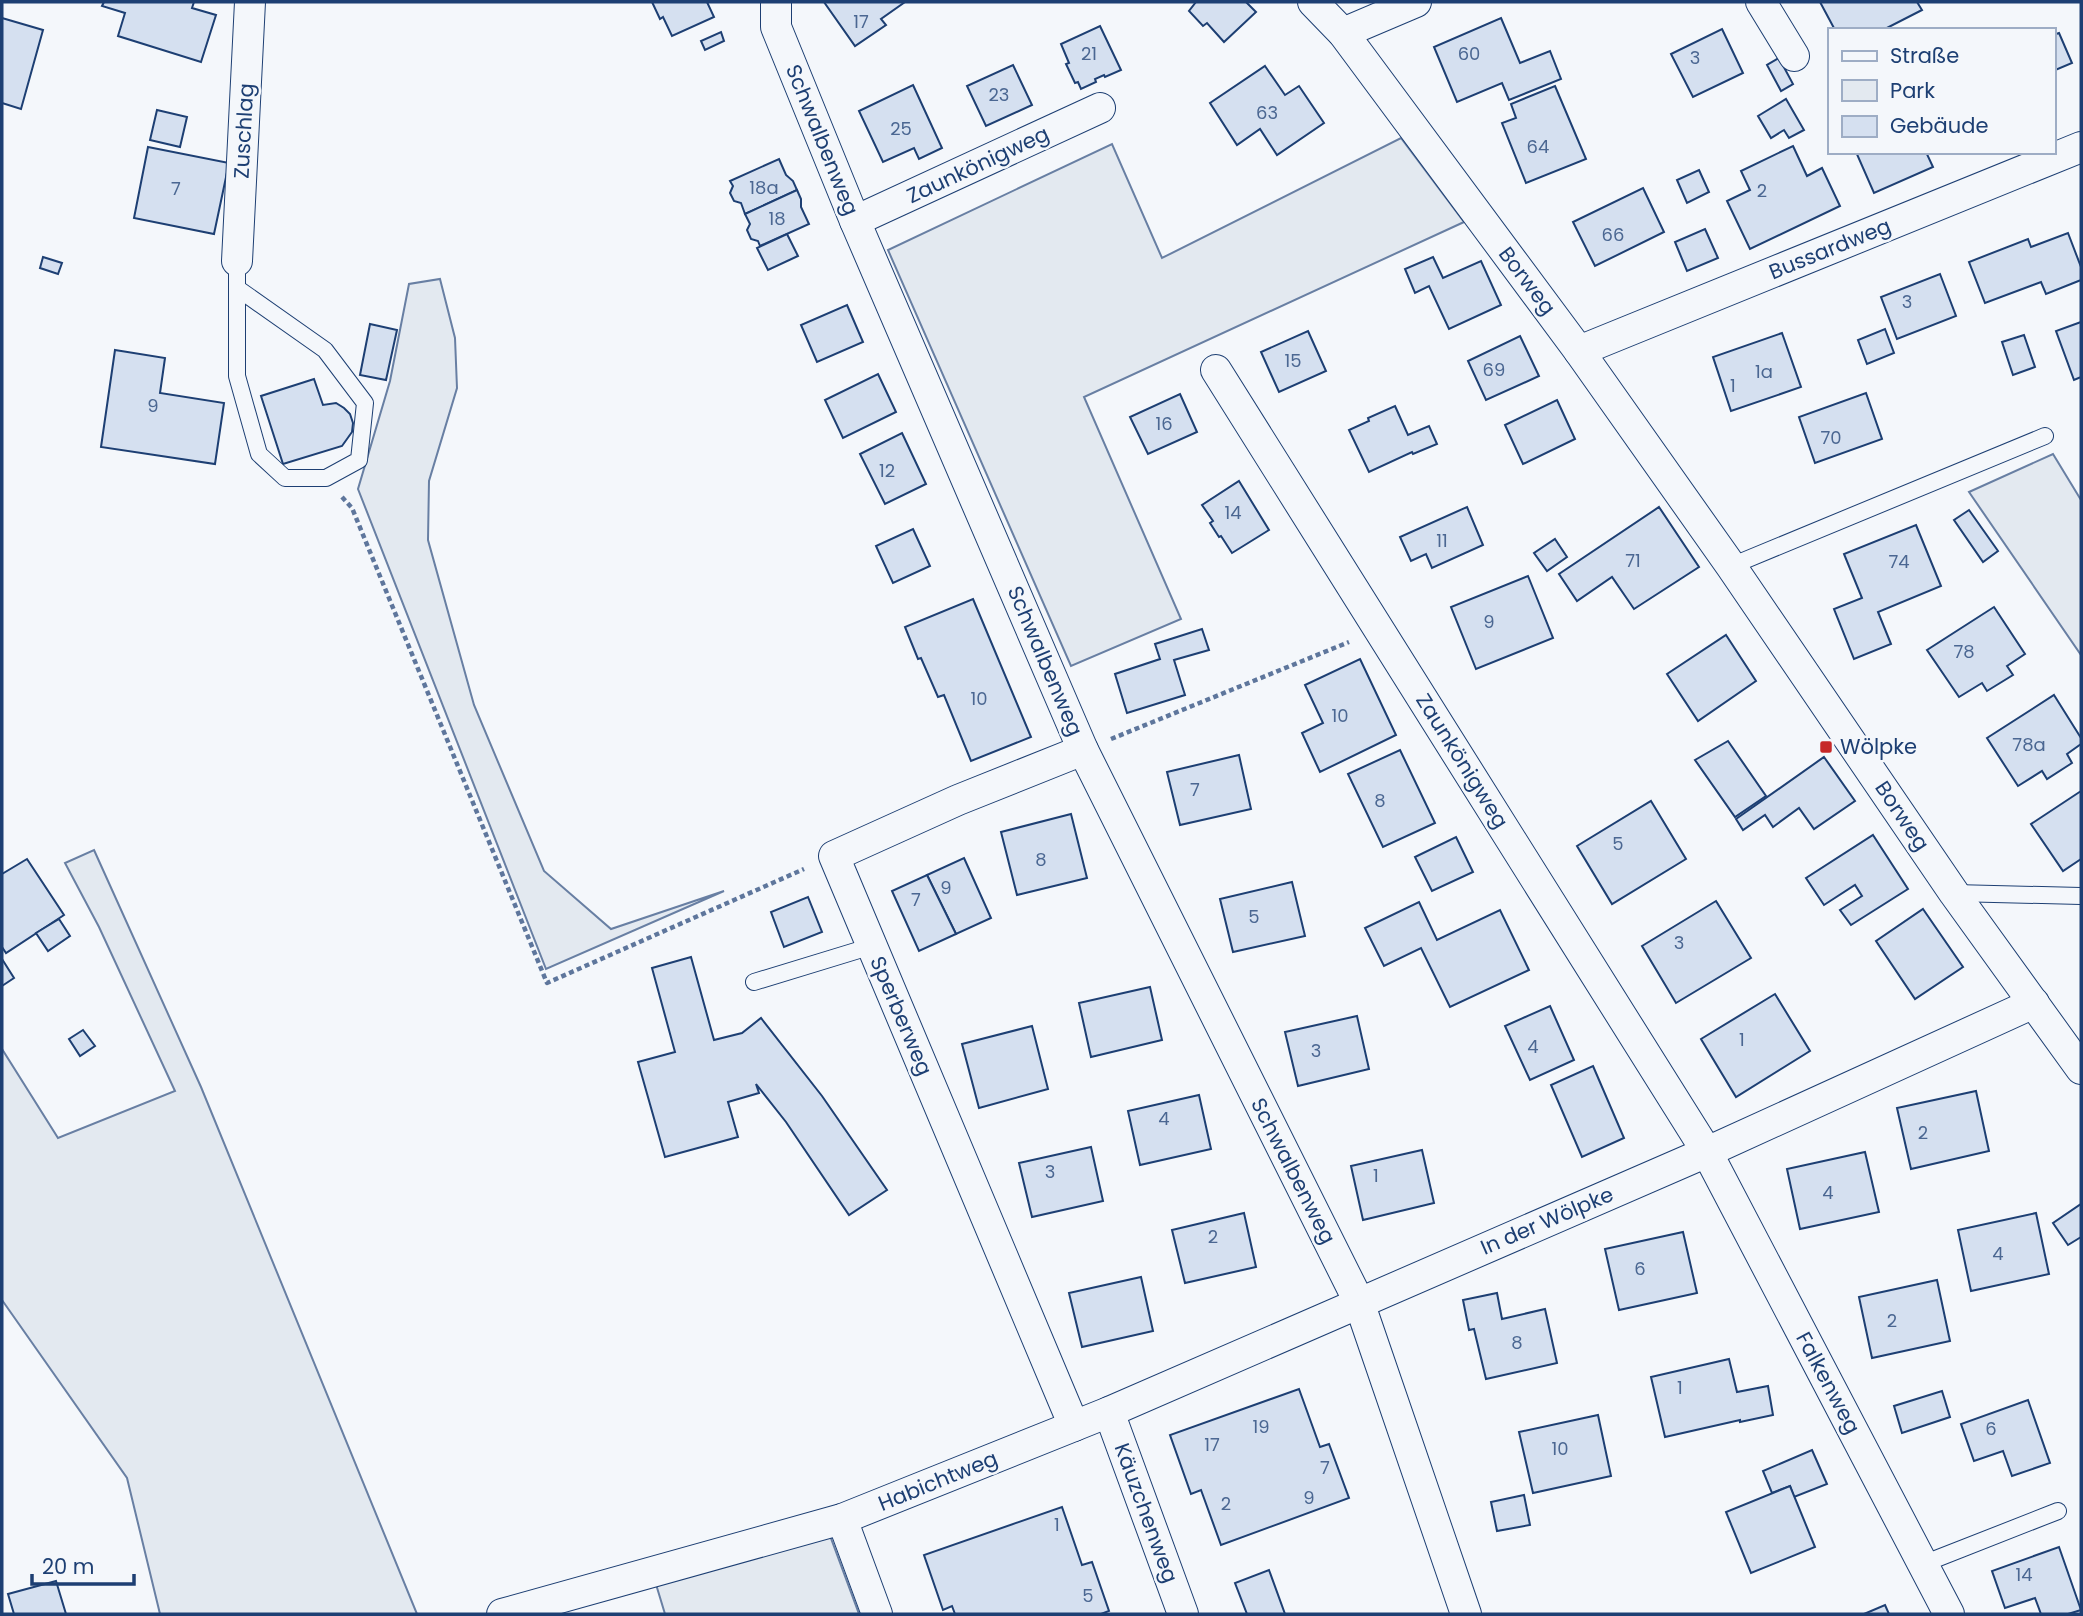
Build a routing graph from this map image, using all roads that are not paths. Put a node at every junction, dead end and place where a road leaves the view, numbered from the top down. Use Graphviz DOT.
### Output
graph roads {
  1 [pos="250,2"];
  2 [pos="776,2"];
  3 [pos="1313,2"];
  4 [pos="1416,2"];
  5 [pos="1761,2"];
  6 [pos="1343,33"];
  7 [pos="1794,56"];
  8 [pos="1100,108"];
  9 [pos="2081,147"];
  10 [pos="855,220"];
  11 [pos="237,274"];
  12 [pos="1579,351"];
  13 [pos="1216,370"];
  14 [pos="2045,436"];
  15 [pos="1731,566"];
  16 [pos="1083,750"];
  17 [pos="1954,893"];
  18 [pos="2081,896"];
  19 [pos="872,946"];
  20 [pos="754,982"];
  21 [pos="2034,1003"];
  22 [pos="2081,1069"];
  23 [pos="1707,1152"];
  24 [pos="1359,1302"];
  25 [pos="1109,1412"];
  26 [pos="1074,1426"];
  27 [pos="2058,1511"];
  28 [pos="842,1519"];
  29 [pos="1923,1564"];
  30 [pos="502,1614"];
  31 [pos="877,1614"];
  32 [pos="1183,1614"];
  33 [pos="1466,1614"];
  34 [pos="1949,1614"];
  1 -- 11 [label="street, Zuschlag"];
  2 -- 10 [label="street, Schwalbenweg"];
  3 -- 6 [label="street, Borweg"];
  4 -- 6 [label="street"];
  5 -- 7 [label="street"];
  6 -- 12 [label="street, Borweg"];
  8 -- 10 [label="street, Zaunkönigweg"];
  9 -- 12 [label="street, Bussardweg"];
  10 -- 16 [label="street, Schwalbenweg"];
  11 -- 11 [label="lane"];
  12 -- 15 [label="street, Borweg"];
  13 -- 23 [label="street, Zaunkönigweg"];
  14 -- 15 [label="lane"];
  15 -- 17 [label="street, Borweg"];
  16 -- 19 [label="street, Sperberweg"];
  16 -- 24 [label="street, Schwalbenweg"];
  17 -- 18 [label="lane"];
  17 -- 21 [label="street, Borweg"];
  19 -- 20 [label="lane"];
  19 -- 26 [label="street, Sperberweg"];
  21 -- 22 [label="street, Borweg"];
  21 -- 23 [label="street, In der Wölpke"];
  23 -- 24 [label="street, In der Wölpke"];
  23 -- 29 [label="street, Falkenweg"];
  24 -- 25 [label="street, Habichtweg"];
  24 -- 33 [label="street"];
  25 -- 26 [label="street, Habichtweg"];
  25 -- 32 [label="street, Käuzchenweg"];
  26 -- 28 [label="street, Habichtweg"];
  27 -- 29 [label="lane"];
  28 -- 30 [label="street, Habichtweg"];
  28 -- 31 [label="street"];
  29 -- 34 [label="street, Falkenweg"];
}
